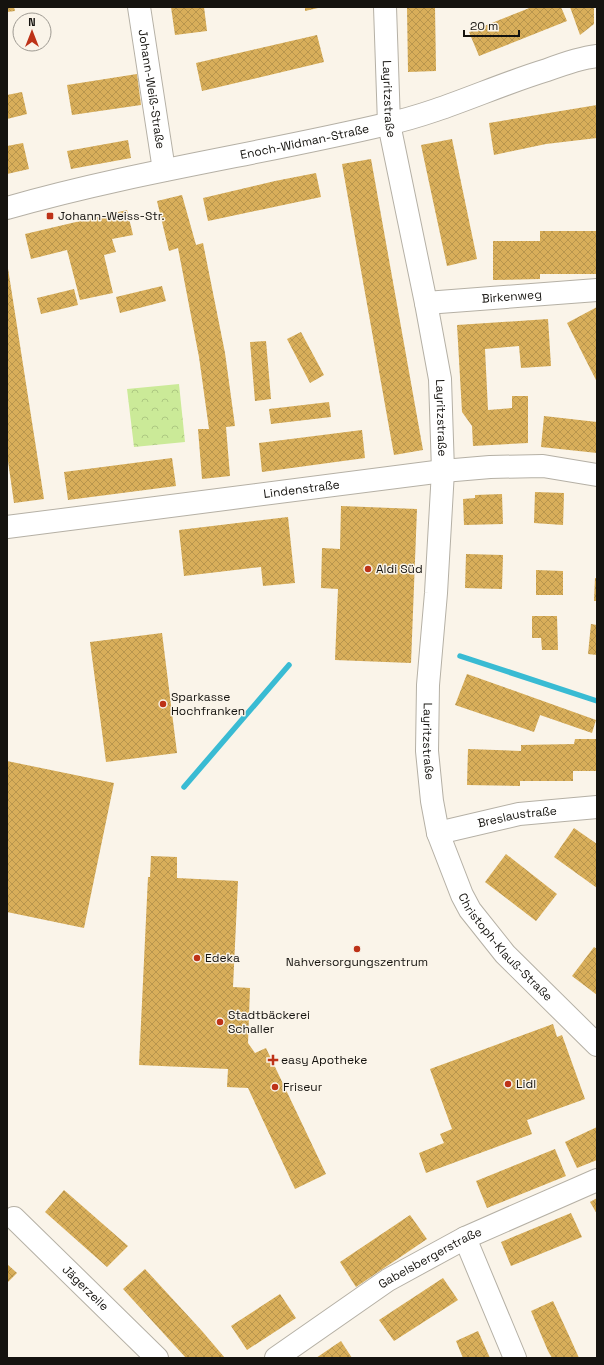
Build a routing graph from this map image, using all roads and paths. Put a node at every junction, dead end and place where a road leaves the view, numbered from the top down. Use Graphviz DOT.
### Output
graph roads {
  1 [pos="139,7"];
  2 [pos="385,7"];
  3 [pos="597,56"];
  4 [pos="389,124"];
  5 [pos="164,170"];
  6 [pos="7,208"];
  7 [pos="597,290"];
  8 [pos="426,303"];
  9 [pos="443,471"];
  10 [pos="597,475"];
  11 [pos="7,527"];
  12 [pos="597,807"];
  13 [pos="438,833"];
  14 [pos="597,1045"];
  15 [pos="597,1180"];
  16 [pos="14,1218"];
  17 [pos="465,1238"];
  18 [pos="157,1358"];
  19 [pos="276,1358"];
  20 [pos="515,1358"];
  1 -- 5 [label="street, Johann-Weiß-Straße"];
  2 -- 4 [label="street, Layritzstraße"];
  3 -- 4 [label="street, Enoch-Widman-Straße"];
  4 -- 5 [label="street, Enoch-Widman-Straße"];
  4 -- 8 [label="street, Layritzstraße"];
  5 -- 6 [label="street, Enoch-Widman-Straße"];
  7 -- 8 [label="street, Birkenweg"];
  8 -- 9 [label="street, Layritzstraße"];
  9 -- 10 [label="street, Lindenstraße"];
  9 -- 11 [label="street, Lindenstraße"];
  9 -- 13 [label="street, Layritzstraße"];
  12 -- 13 [label="street, Breslaustraße"];
  13 -- 14 [label="street, Christoph-Klauß-Straße"];
  15 -- 17 [label="street, Gabelsbergerstraße"];
  16 -- 18 [label="street, Jägerzeile"];
  17 -- 19 [label="street, Gabelsbergerstraße"];
  17 -- 20 [label="street"];
}
